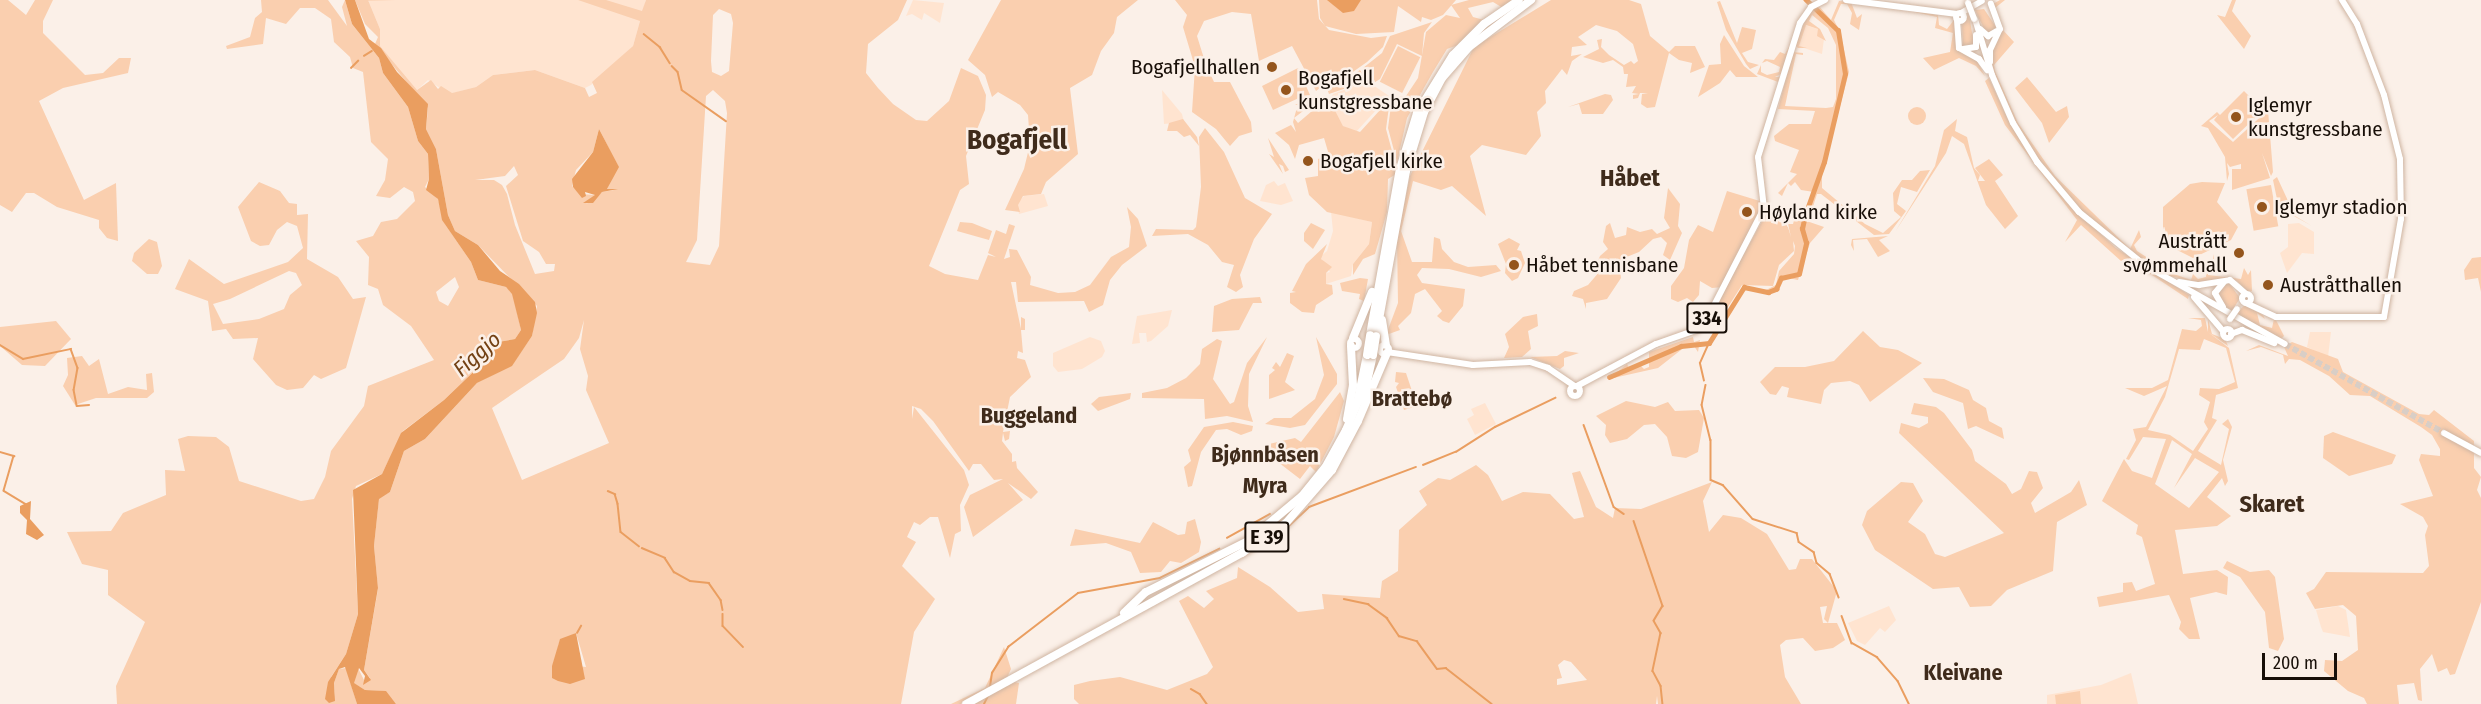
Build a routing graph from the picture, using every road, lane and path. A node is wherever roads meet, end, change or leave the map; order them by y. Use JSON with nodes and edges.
{"nodes":[{"id":1,"x":1519,"y":0,"type":"edge"},
{"id":2,"x":1531,"y":0,"type":"edge"},
{"id":3,"x":1825,"y":0,"type":"edge"},
{"id":4,"x":1846,"y":0,"type":"edge"},
{"id":5,"x":2342,"y":0,"type":"edge"},
{"id":6,"x":1969,"y":1,"type":"edge"},
{"id":7,"x":1988,"y":3,"type":"edge"},
{"id":8,"x":1960,"y":17,"type":"junction"},
{"id":9,"x":1975,"y":20,"type":"junction"},
{"id":10,"x":1997,"y":89,"type":"junction"},
{"id":11,"x":1403,"y":167,"type":"junction"},
{"id":12,"x":1386,"y":238,"type":"junction"},
{"id":13,"x":1389,"y":255,"type":"junction"},
{"id":14,"x":2154,"y":271,"type":"junction"},
{"id":15,"x":2174,"y":283,"type":"junction"},
{"id":16,"x":2245,"y":299,"type":"junction"},
{"id":17,"x":2231,"y":320,"type":"junction"},
{"id":18,"x":2227,"y":331,"type":"junction"},
{"id":19,"x":1373,"y":335,"type":"junction"},
{"id":20,"x":1354,"y":343,"type":"junction"},
{"id":21,"x":1381,"y":350,"type":"junction"},
{"id":22,"x":1353,"y":430,"type":"junction"},
{"id":23,"x":2444,"y":433,"type":"tunnel mouth"},
{"id":24,"x":1336,"y":451,"type":"junction"},
{"id":25,"x":2481,"y":453,"type":"edge"},
{"id":26,"x":1115,"y":622,"type":"junction"},
{"id":27,"x":966,"y":704,"type":"edge"}],
"edges":[{"from":1,"to":11,"type":"highway","number":"E 39"},
{"from":2,"to":11,"type":"highway","number":"E 39"},
{"from":3,"to":21,"type":"main road","number":"334"},
{"from":4,"to":8,"type":"main road"},
{"from":5,"to":16,"type":"main road"},
{"from":6,"to":9,"type":"main road","bridge":true},
{"from":7,"to":8,"type":"main road"},
{"from":7,"to":9,"type":"main road"},
{"from":7,"to":10,"type":"main road"},
{"from":8,"to":9,"type":"main road"},
{"from":8,"to":10,"type":"main road"},
{"from":9,"to":10,"type":"main road"},
{"from":10,"to":14,"type":"main road"},
{"from":11,"to":12,"type":"highway","number":"E 39"},
{"from":11,"to":13,"type":"highway","number":"E 39"},
{"from":12,"to":19,"type":"highway","number":"E 39"},
{"from":12,"to":20,"type":"highway","number":"E 39"},
{"from":13,"to":19,"type":"highway","number":"E 39"},
{"from":13,"to":21,"type":"highway","number":"E 39"},
{"from":14,"to":15,"type":"main road"},
{"from":14,"to":16,"type":"main road"},
{"from":15,"to":17,"type":"main road"},
{"from":15,"to":18,"type":"main road"},
{"from":16,"to":17,"type":"main road","bridge":true},
{"from":16,"to":17,"type":"main road"},
{"from":17,"to":18,"type":"main road"},
{"from":17,"to":18,"type":"main road"},
{"from":19,"to":21,"type":"highway","number":"E 39","bridge":true},
{"from":20,"to":21,"type":"main road","number":"334"},
{"from":20,"to":24,"type":"highway","number":"E 39"},
{"from":21,"to":22,"type":"highway","number":"E 39"},
{"from":21,"to":22,"type":"highway","number":"E 39"},
{"from":21,"to":24,"type":"highway","number":"E 39"},
{"from":22,"to":26,"type":"highway","number":"E 39"},
{"from":23,"to":25,"type":"main road"},
{"from":24,"to":26,"type":"highway","number":"E 39"},
{"from":26,"to":27,"type":"highway","number":"E 39"}]}
